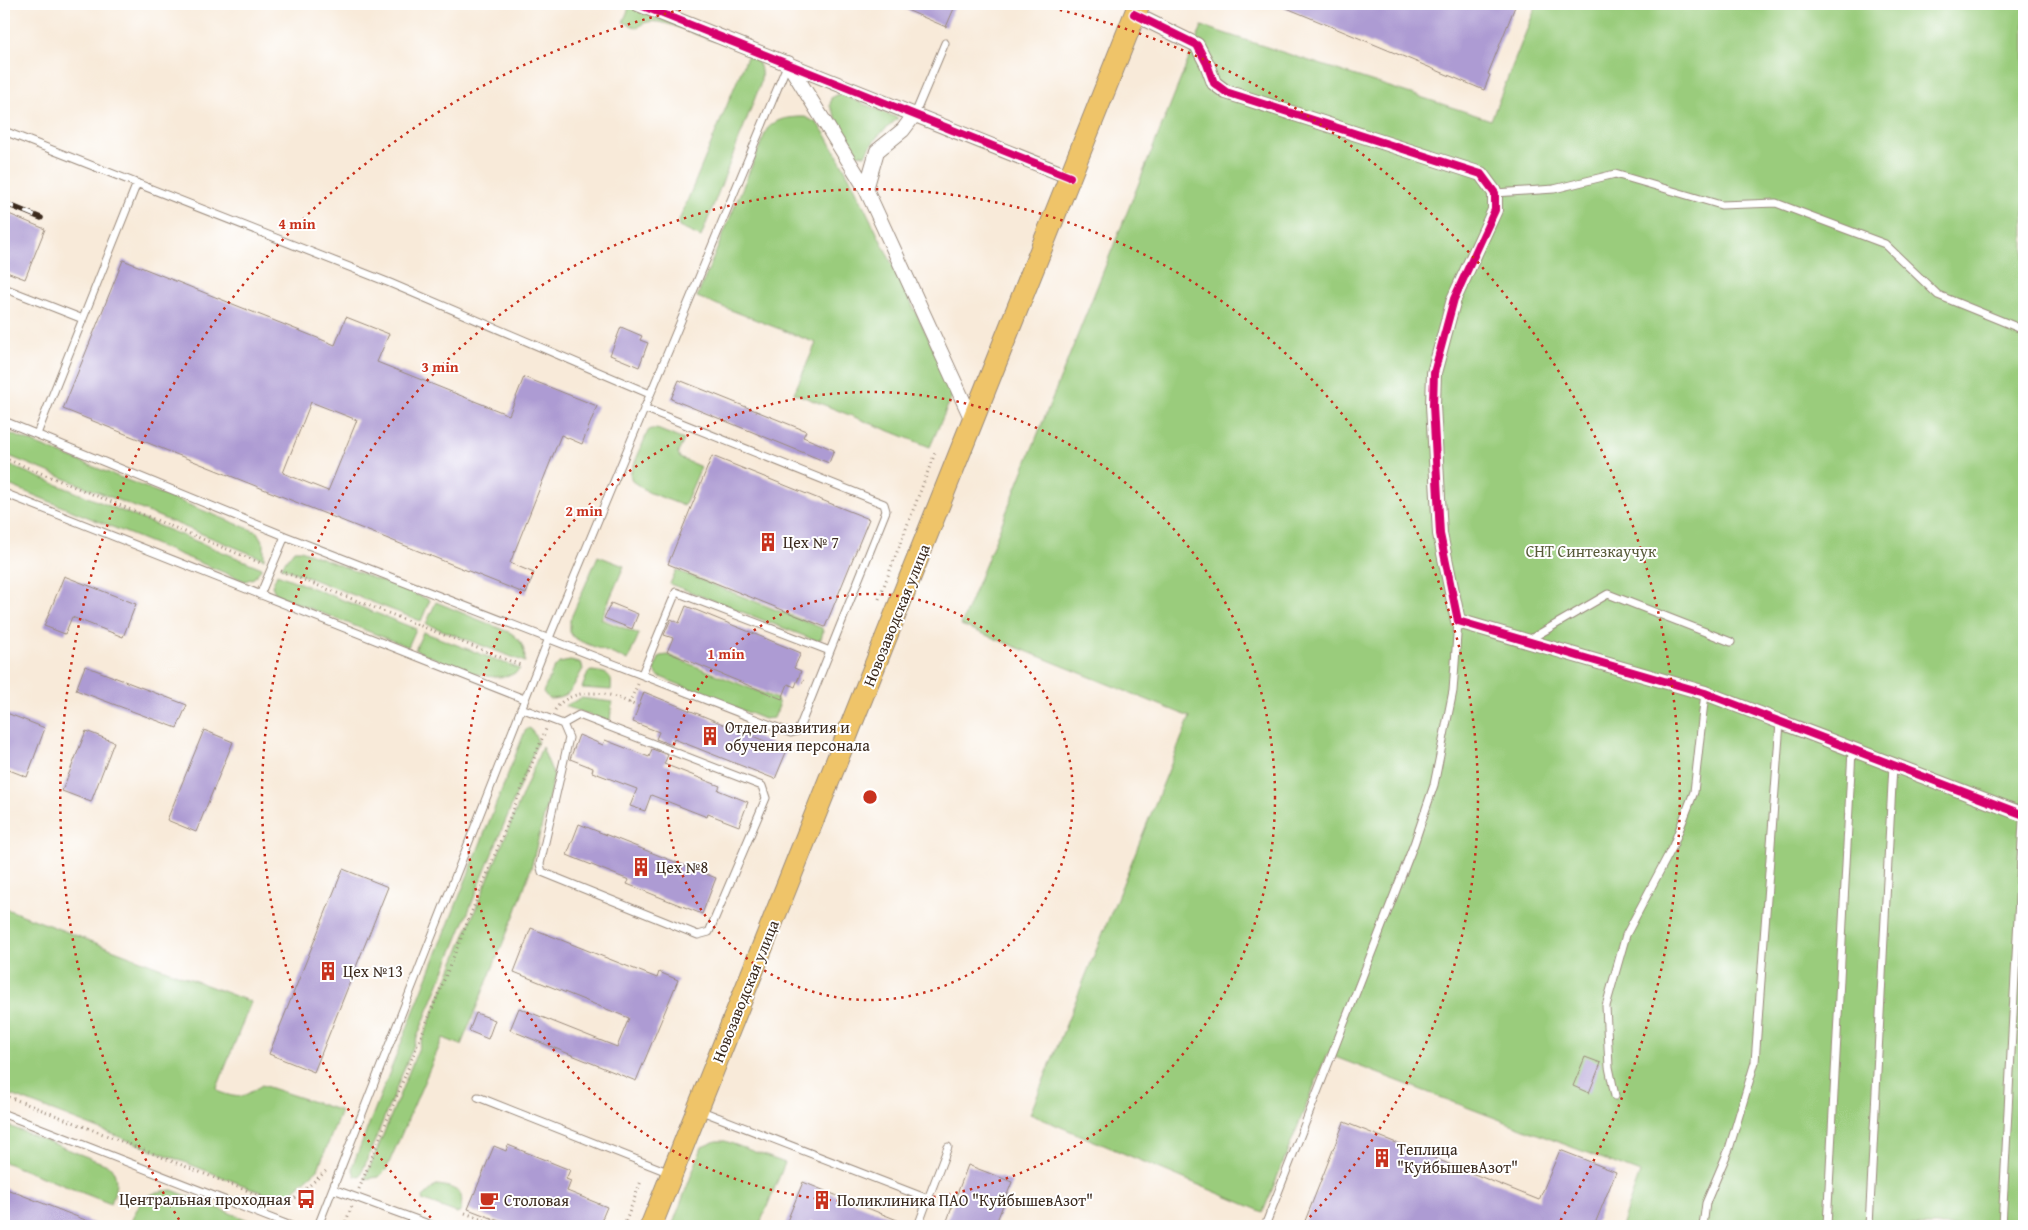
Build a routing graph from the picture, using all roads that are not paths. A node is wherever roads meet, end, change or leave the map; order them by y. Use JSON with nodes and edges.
{"nodes":[{"id":1,"x":638,"y":4,"type":"edge"},
{"id":2,"x":1136,"y":9,"type":"edge"},
{"id":3,"x":945,"y":43,"type":"dead end"},
{"id":4,"x":788,"y":63,"type":"junction"},
{"id":5,"x":915,"y":114,"type":"junction"},
{"id":6,"x":4,"y":131,"type":"edge"},
{"id":7,"x":1070,"y":176,"type":"junction"},
{"id":8,"x":137,"y":183,"type":"junction"},
{"id":9,"x":866,"y":188,"type":"junction"},
{"id":10,"x":1495,"y":193,"type":"junction"},
{"id":11,"x":4,"y":288,"type":"edge"},
{"id":12,"x":83,"y":319,"type":"junction"},
{"id":13,"x":2024,"y":330,"type":"edge"},
{"id":14,"x":650,"y":394,"type":"junction"},
{"id":15,"x":644,"y":408,"type":"junction"},
{"id":16,"x":4,"y":421,"type":"edge"},
{"id":17,"x":973,"y":422,"type":"junction"},
{"id":18,"x":37,"y":434,"type":"junction"},
{"id":19,"x":4,"y":493,"type":"edge"},
{"id":20,"x":285,"y":536,"type":"junction"},
{"id":21,"x":260,"y":595,"type":"junction"},
{"id":22,"x":1458,"y":621,"type":"junction"},
{"id":23,"x":549,"y":638,"type":"junction"},
{"id":24,"x":1527,"y":642,"type":"junction"},
{"id":25,"x":1731,"y":642,"type":"dead end"},
{"id":26,"x":830,"y":651,"type":"junction"},
{"id":27,"x":642,"y":674,"type":"junction"},
{"id":28,"x":1705,"y":693,"type":"junction"},
{"id":29,"x":524,"y":699,"type":"junction"},
{"id":30,"x":521,"y":708,"type":"junction"},
{"id":31,"x":1780,"y":722,"type":"junction"},
{"id":32,"x":563,"y":724,"type":"junction"},
{"id":33,"x":1852,"y":750,"type":"junction"},
{"id":34,"x":1893,"y":765,"type":"junction"},
{"id":35,"x":2024,"y":811,"type":"edge"},
{"id":36,"x":1616,"y":1096,"type":"dead end"},
{"id":37,"x":478,"y":1097,"type":"dead end"},
{"id":38,"x":698,"y":1110,"type":"junction"},
{"id":39,"x":4,"y":1114,"type":"edge"},
{"id":40,"x":948,"y":1147,"type":"dead end"},
{"id":41,"x":672,"y":1174,"type":"junction"},
{"id":42,"x":333,"y":1189,"type":"junction"},
{"id":43,"x":928,"y":1199,"type":"junction"},
{"id":44,"x":415,"y":1219,"type":"junction"},
{"id":45,"x":291,"y":1226,"type":"edge"},
{"id":46,"x":318,"y":1226,"type":"edge"},
{"id":47,"x":412,"y":1226,"type":"edge"},
{"id":48,"x":434,"y":1226,"type":"edge"},
{"id":49,"x":651,"y":1226,"type":"edge"},
{"id":50,"x":918,"y":1226,"type":"edge"},
{"id":51,"x":1265,"y":1226,"type":"edge"},
{"id":52,"x":1703,"y":1226,"type":"edge"},
{"id":53,"x":1827,"y":1226,"type":"edge"},
{"id":54,"x":1869,"y":1226,"type":"edge"},
{"id":55,"x":2002,"y":1226,"type":"edge"}],
"edges":[{"from":1,"to":4,"type":"street"},
{"from":2,"to":7,"type":"main road","name":"Новозаводская улица"},
{"from":2,"to":10,"type":"street"},
{"from":3,"to":5,"type":"lane"},
{"from":4,"to":5,"type":"street"},
{"from":4,"to":9,"type":"street"},
{"from":4,"to":14,"type":"lane"},
{"from":5,"to":7,"type":"street"},
{"from":5,"to":9,"type":"street"},
{"from":6,"to":8,"type":"lane"},
{"from":7,"to":17,"type":"main road","name":"Новозаводская улица"},
{"from":8,"to":12,"type":"lane"},
{"from":8,"to":14,"type":"lane"},
{"from":9,"to":17,"type":"street"},
{"from":10,"to":13,"type":"lane"},
{"from":10,"to":22,"type":"street"},
{"from":11,"to":12,"type":"lane"},
{"from":12,"to":18,"type":"lane"},
{"from":14,"to":15,"type":"lane"},
{"from":15,"to":23,"type":"lane"},
{"from":15,"to":26,"type":"lane"},
{"from":16,"to":18,"type":"lane"},
{"from":17,"to":38,"type":"main road","name":"Новозаводская улица"},
{"from":18,"to":20,"type":"lane"},
{"from":19,"to":21,"type":"lane"},
{"from":20,"to":21,"type":"lane"},
{"from":20,"to":23,"type":"lane"},
{"from":21,"to":29,"type":"lane"},
{"from":22,"to":24,"type":"street"},
{"from":22,"to":51,"type":"lane"},
{"from":23,"to":27,"type":"lane"},
{"from":23,"to":29,"type":"lane"},
{"from":24,"to":25,"type":"lane"},
{"from":24,"to":28,"type":"street"},
{"from":26,"to":27,"type":"lane"},
{"from":26,"to":27,"type":"lane"},
{"from":28,"to":31,"type":"street"},
{"from":28,"to":36,"type":"lane"},
{"from":29,"to":30,"type":"lane"},
{"from":30,"to":32,"type":"lane"},
{"from":30,"to":42,"type":"lane"},
{"from":31,"to":33,"type":"street"},
{"from":31,"to":52,"type":"lane"},
{"from":32,"to":32,"type":"lane"},
{"from":33,"to":34,"type":"street"},
{"from":33,"to":53,"type":"lane"},
{"from":34,"to":35,"type":"street"},
{"from":34,"to":54,"type":"lane"},
{"from":35,"to":55,"type":"lane"},
{"from":37,"to":41,"type":"lane"},
{"from":38,"to":41,"type":"main road","name":"Новозаводская улица"},
{"from":38,"to":43,"type":"lane"},
{"from":39,"to":45,"type":"lane"},
{"from":40,"to":43,"type":"lane"},
{"from":41,"to":49,"type":"main road","name":"Новозаводская улица"},
{"from":42,"to":44,"type":"lane"},
{"from":42,"to":46,"type":"lane"},
{"from":43,"to":50,"type":"lane"},
{"from":44,"to":47,"type":"lane"},
{"from":44,"to":48,"type":"lane"}]}
